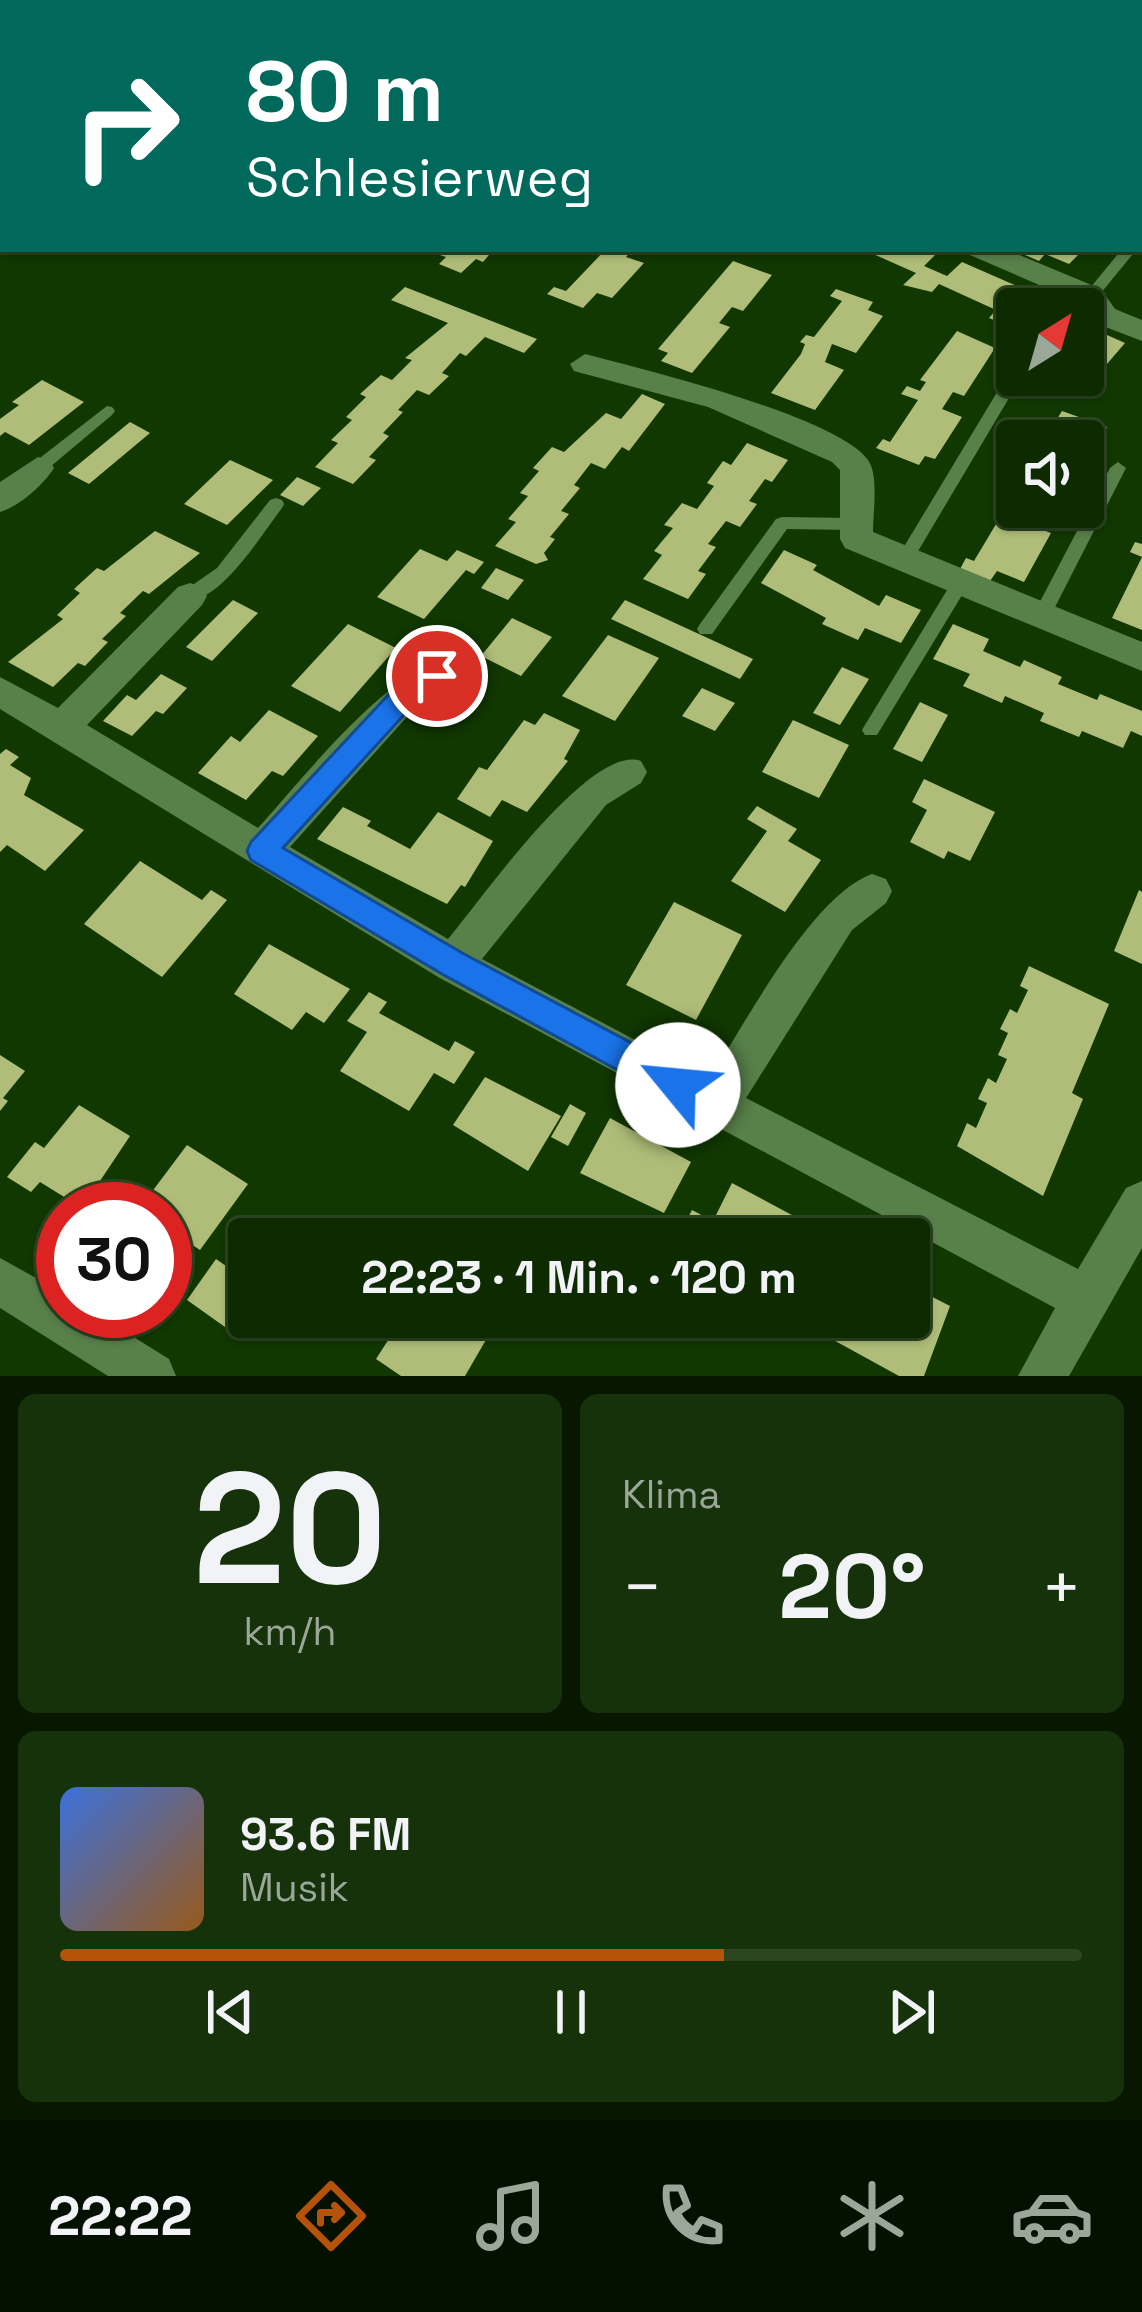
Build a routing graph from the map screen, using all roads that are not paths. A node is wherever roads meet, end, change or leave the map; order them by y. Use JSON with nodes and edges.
{"nodes":[{"id":1,"x":987,"y":252,"type":"edge"},
{"id":2,"x":1128,"y":252,"type":"edge"},
{"id":3,"x":1072,"y":288,"type":"edge"},
{"id":4,"x":1098,"y":288,"type":"edge"},
{"id":5,"x":1104,"y":315,"type":"edge"},
{"id":6,"x":1142,"y":331,"type":"edge"},
{"id":7,"x":585,"y":364,"type":"dead end"},
{"id":8,"x":1002,"y":396,"type":"edge"},
{"id":9,"x":106,"y":411,"type":"dead end"},
{"id":10,"x":38,"y":468,"type":"joint"},
{"id":11,"x":1118,"y":468,"type":"dead end"},
{"id":12,"x":0,"y":500,"type":"edge"},
{"id":13,"x":276,"y":504,"type":"dead end"},
{"id":14,"x":854,"y":524,"type":"junction"},
{"id":15,"x":905,"y":559,"type":"junction"},
{"id":16,"x":961,"y":582,"type":"junction"},
{"id":17,"x":190,"y":596,"type":"joint"},
{"id":18,"x":1042,"y":615,"type":"junction"},
{"id":19,"x":706,"y":629,"type":"dead end"},
{"id":20,"x":1142,"y":657,"type":"edge"},
{"id":21,"x":437,"y":676,"type":"dead end"},
{"id":22,"x":0,"y":691,"type":"edge"},
{"id":23,"x":61,"y":728,"type":"junction"},
{"id":24,"x":871,"y":730,"type":"dead end"},
{"id":25,"x":628,"y":772,"type":"dead end"},
{"id":26,"x":262,"y":851,"type":"junction"},
{"id":27,"x":872,"y":891,"type":"dead end"},
{"id":28,"x":453,"y":964,"type":"junction"},
{"id":29,"x":716,"y":1106,"type":"junction"},
{"id":30,"x":1141,"y":1209,"type":"edge"},
{"id":31,"x":0,"y":1281,"type":"edge"},
{"id":32,"x":1084,"y":1298,"type":"junction"},
{"id":33,"x":152,"y":1376,"type":"edge"},
{"id":34,"x":1042,"y":1376,"type":"edge"}],
"edges":[{"from":1,"to":3,"type":"street"},
{"from":2,"to":4,"type":"lane"},
{"from":5,"to":6,"type":"street"},
{"from":7,"to":14,"type":"street"},
{"from":8,"to":15,"type":"lane"},
{"from":9,"to":10,"type":"lane"},
{"from":10,"to":12,"type":"street"},
{"from":11,"to":18,"type":"lane"},
{"from":13,"to":17,"type":"lane"},
{"from":14,"to":15,"type":"street"},
{"from":14,"to":19,"type":"lane"},
{"from":15,"to":16,"type":"street"},
{"from":16,"to":18,"type":"street"},
{"from":16,"to":24,"type":"lane"},
{"from":17,"to":23,"type":"street"},
{"from":18,"to":20,"type":"street"},
{"from":21,"to":26,"type":"street"},
{"from":22,"to":23,"type":"street"},
{"from":23,"to":26,"type":"street"},
{"from":25,"to":28,"type":"street"},
{"from":26,"to":28,"type":"street"},
{"from":27,"to":29,"type":"street"},
{"from":28,"to":29,"type":"street"},
{"from":29,"to":32,"type":"street"},
{"from":30,"to":32,"type":"street"},
{"from":31,"to":33,"type":"street"},
{"from":32,"to":34,"type":"street"}]}
